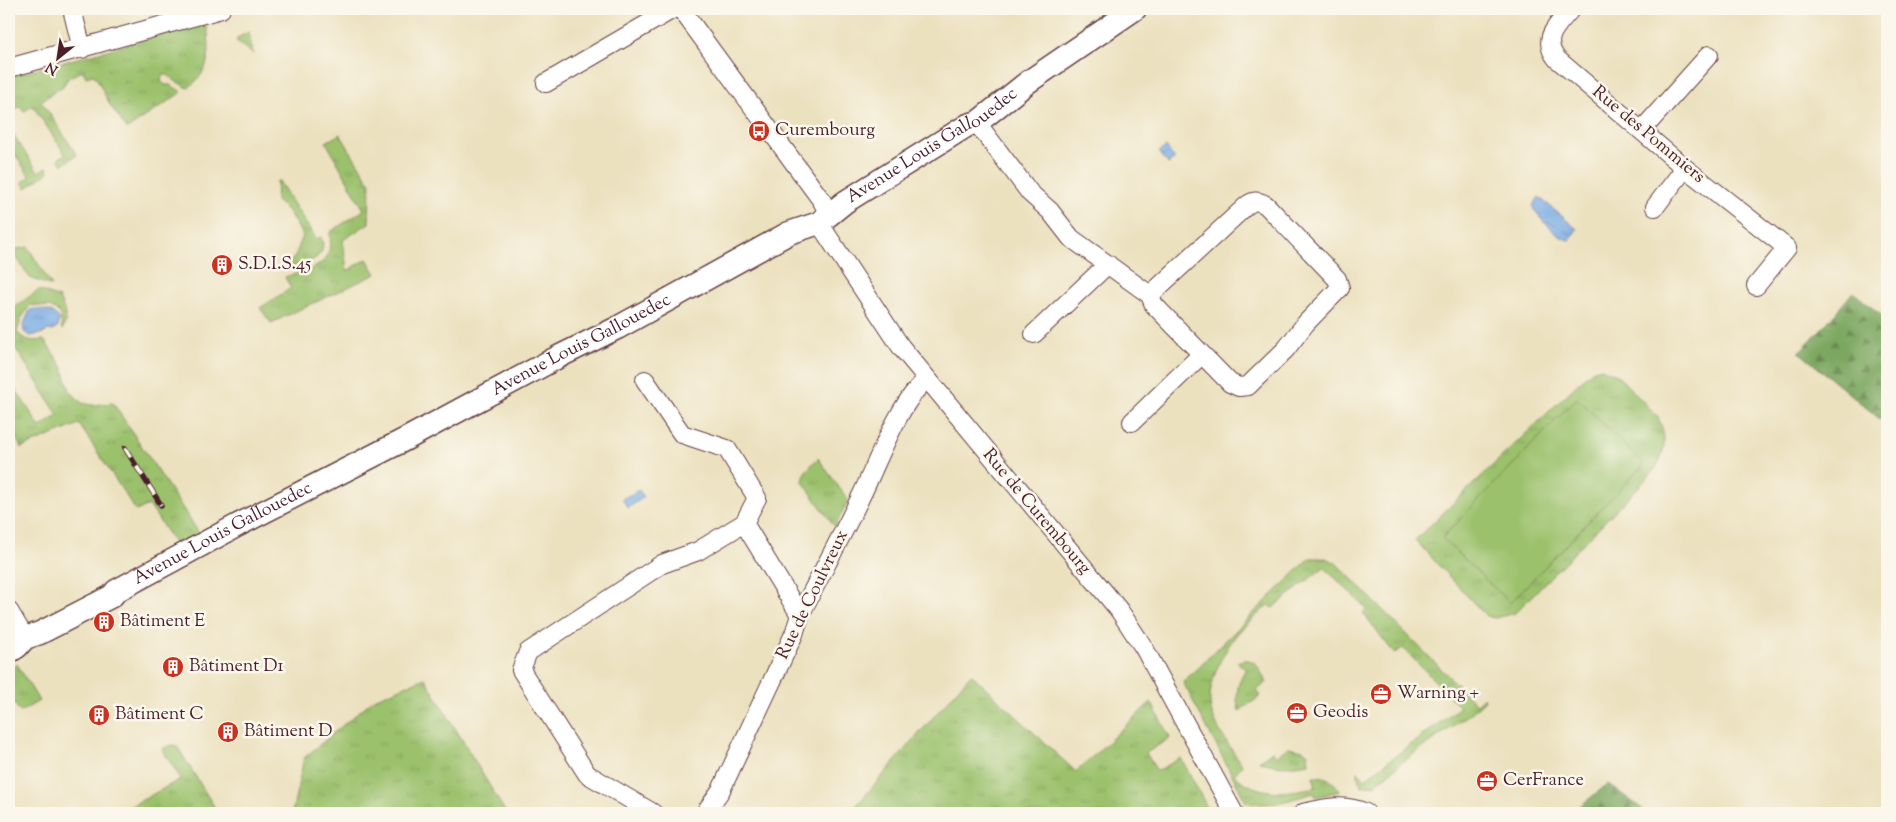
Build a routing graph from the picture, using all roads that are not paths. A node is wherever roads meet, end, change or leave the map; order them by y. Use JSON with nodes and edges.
{"nodes":[{"id":1,"x":72,"y":9,"type":"edge"},
{"id":2,"x":221,"y":9,"type":"edge"},
{"id":3,"x":673,"y":9,"type":"edge"},
{"id":4,"x":681,"y":9,"type":"edge"},
{"id":5,"x":1135,"y":9,"type":"edge"},
{"id":6,"x":1571,"y":9,"type":"edge"},
{"id":7,"x":82,"y":49,"type":"junction"},
{"id":8,"x":1709,"y":55,"type":"dead end"},
{"id":9,"x":9,"y":68,"type":"edge"},
{"id":10,"x":546,"y":83,"type":"dead end"},
{"id":11,"x":978,"y":122,"type":"junction"},
{"id":12,"x":1642,"y":130,"type":"junction"},
{"id":13,"x":1685,"y":168,"type":"junction"},
{"id":14,"x":1655,"y":207,"type":"dead end"},
{"id":15,"x":824,"y":219,"type":"junction"},
{"id":16,"x":1108,"y":264,"type":"junction"},
{"id":17,"x":1756,"y":286,"type":"dead end"},
{"id":18,"x":1150,"y":295,"type":"junction"},
{"id":19,"x":1034,"y":334,"type":"dead end"},
{"id":20,"x":1201,"y":355,"type":"junction"},
{"id":21,"x":645,"y":380,"type":"dead end"},
{"id":22,"x":927,"y":380,"type":"junction"},
{"id":23,"x":1132,"y":422,"type":"dead end"},
{"id":24,"x":744,"y":523,"type":"junction"},
{"id":25,"x":9,"y":611,"type":"edge"},
{"id":26,"x":800,"y":615,"type":"junction"},
{"id":27,"x":17,"y":645,"type":"edge"},
{"id":28,"x":653,"y":813,"type":"edge"},
{"id":29,"x":705,"y":813,"type":"edge"},
{"id":30,"x":1234,"y":813,"type":"edge"},
{"id":31,"x":1303,"y":813,"type":"edge"},
{"id":32,"x":1366,"y":813,"type":"edge"}],
"edges":[{"from":1,"to":7,"type":"street"},
{"from":2,"to":7,"type":"street"},
{"from":3,"to":10,"type":"street"},
{"from":4,"to":15,"type":"street","name":"Rue de Curembourg"},
{"from":5,"to":11,"type":"main road","name":"Avenue Louis Gallouedec"},
{"from":6,"to":12,"type":"street","name":"Rue des Pommiers"},
{"from":7,"to":9,"type":"street"},
{"from":8,"to":12,"type":"street"},
{"from":11,"to":15,"type":"main road","name":"Avenue Louis Gallouedec"},
{"from":11,"to":16,"type":"street"},
{"from":12,"to":13,"type":"street","name":"Rue des Pommiers"},
{"from":13,"to":14,"type":"street"},
{"from":13,"to":17,"type":"street","name":"Rue des Pommiers"},
{"from":15,"to":22,"type":"street","name":"Rue de Curembourg"},
{"from":15,"to":27,"type":"main road","name":"Avenue Louis Gallouedec"},
{"from":16,"to":18,"type":"street"},
{"from":16,"to":19,"type":"street"},
{"from":18,"to":20,"type":"street"},
{"from":18,"to":20,"type":"street"},
{"from":20,"to":23,"type":"street"},
{"from":21,"to":24,"type":"street"},
{"from":22,"to":26,"type":"street","name":"Rue de Coulvreux"},
{"from":22,"to":30,"type":"street","name":"Rue de Curembourg"},
{"from":24,"to":26,"type":"street"},
{"from":24,"to":28,"type":"street"},
{"from":25,"to":27,"type":"street"},
{"from":26,"to":29,"type":"street","name":"Rue de Coulvreux"},
{"from":31,"to":32,"type":"street"}]}
